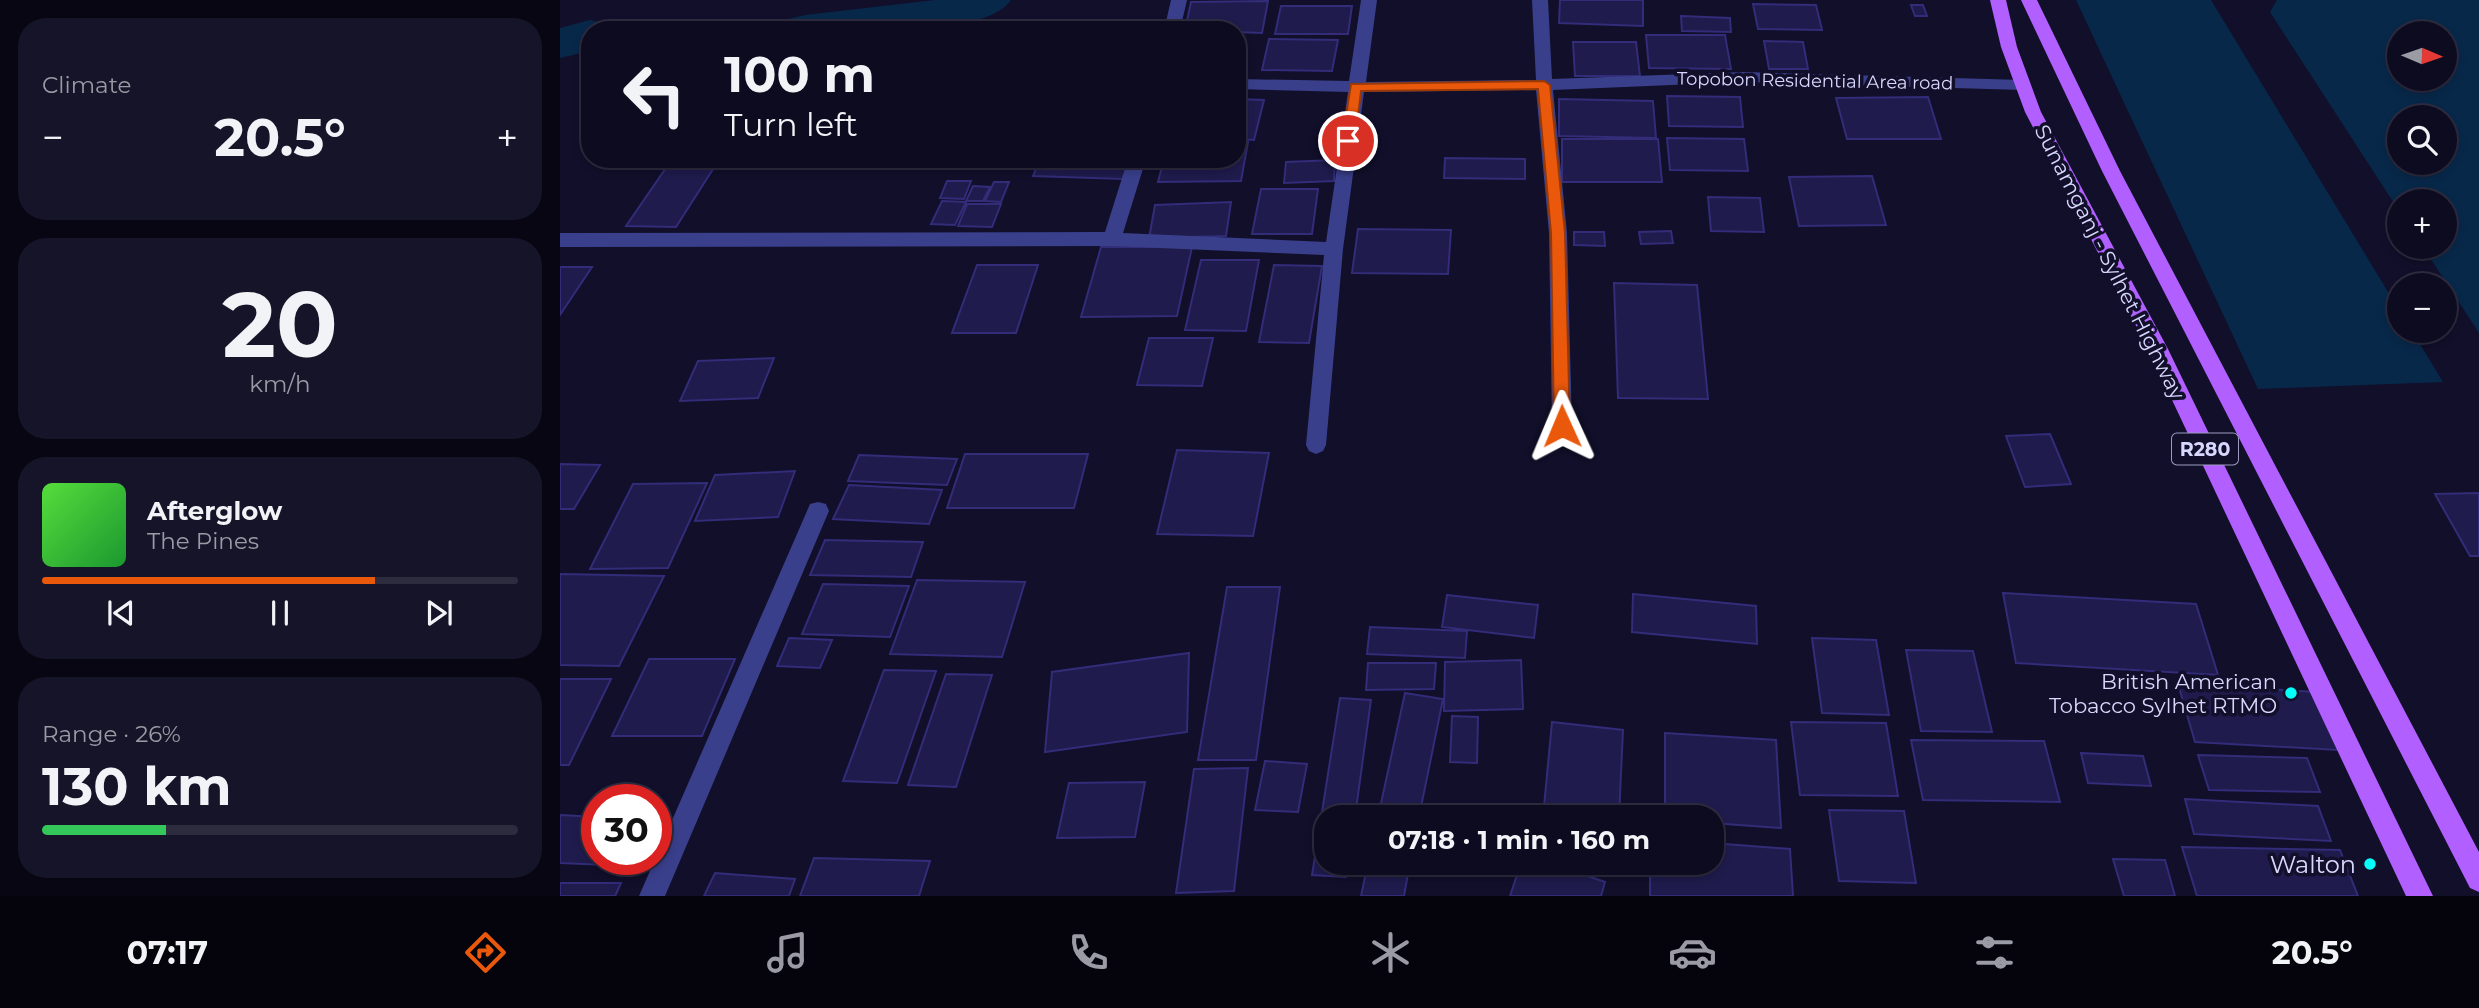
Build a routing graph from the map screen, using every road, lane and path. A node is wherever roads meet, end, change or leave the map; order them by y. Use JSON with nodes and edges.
{"nodes":[{"id":1,"x":1180,"y":0,"type":"edge"},
{"id":2,"x":1369,"y":0,"type":"edge"},
{"id":3,"x":1540,"y":0,"type":"edge"},
{"id":4,"x":1998,"y":0,"type":"edge"},
{"id":5,"x":2029,"y":0,"type":"edge"},
{"id":6,"x":1174,"y":21,"type":"edge"},
{"id":7,"x":1246,"y":84,"type":"edge"},
{"id":8,"x":1544,"y":85,"type":"junction"},
{"id":9,"x":2023,"y":85,"type":"junction"},
{"id":10,"x":1355,"y":87,"type":"junction"},
{"id":11,"x":1134,"y":168,"type":"edge"},
{"id":12,"x":1112,"y":239,"type":"junction"},
{"id":13,"x":560,"y":240,"type":"edge"},
{"id":14,"x":1334,"y":249,"type":"junction"},
{"id":15,"x":1562,"y":426,"type":"dead end"},
{"id":16,"x":1316,"y":445,"type":"dead end"},
{"id":17,"x":818,"y":511,"type":"dead end"},
{"id":18,"x":2479,"y":879,"type":"edge"},
{"id":19,"x":652,"y":896,"type":"edge"},
{"id":20,"x":2420,"y":896,"type":"edge"}],
"edges":[{"from":1,"to":6,"type":"street"},
{"from":2,"to":10,"type":"street"},
{"from":3,"to":8,"type":"street"},
{"from":4,"to":9,"type":"main road","name":"Sunamganj - Sylhet Highway","number":"R280"},
{"from":5,"to":18,"type":"main road","name":"Sunamganj - Sylhet Highway","number":"R280"},
{"from":7,"to":10,"type":"street","name":"Topobon Residential Area road"},
{"from":8,"to":9,"type":"street","name":"Topobon Residential Area road"},
{"from":8,"to":10,"type":"street","name":"Topobon Residential Area road"},
{"from":8,"to":15,"type":"street"},
{"from":9,"to":20,"type":"main road","name":"Sunamganj - Sylhet Highway","number":"R280"},
{"from":10,"to":14,"type":"street"},
{"from":11,"to":12,"type":"street"},
{"from":12,"to":13,"type":"street"},
{"from":12,"to":14,"type":"street"},
{"from":14,"to":16,"type":"street"},
{"from":17,"to":19,"type":"street"}]}
